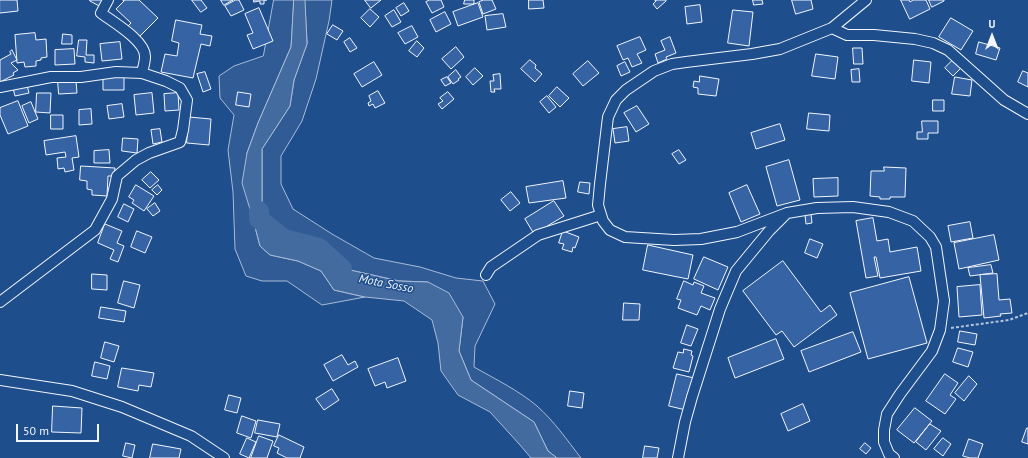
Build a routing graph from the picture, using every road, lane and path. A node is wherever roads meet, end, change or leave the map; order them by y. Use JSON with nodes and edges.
{"nodes":[{"id":1,"x":108,"y":0,"type":"edge"},
{"id":2,"x":866,"y":0,"type":"edge"},
{"id":3,"x":832,"y":28,"type":"junction"},
{"id":4,"x":142,"y":73,"type":"junction"},
{"id":5,"x":0,"y":87,"type":"edge"},
{"id":6,"x":1028,"y":114,"type":"edge"},
{"id":7,"x":787,"y":213,"type":"junction"},
{"id":8,"x":601,"y":215,"type":"junction"},
{"id":9,"x":486,"y":275,"type":"dead end"},
{"id":10,"x":0,"y":302,"type":"edge"},
{"id":11,"x":1028,"y":313,"type":"edge"},
{"id":12,"x":940,"y":330,"type":"junction"},
{"id":13,"x":0,"y":380,"type":"edge"},
{"id":14,"x":224,"y":458,"type":"edge"},
{"id":15,"x":678,"y":458,"type":"edge"},
{"id":16,"x":894,"y":458,"type":"edge"}],
"edges":[{"from":1,"to":4,"type":"street"},
{"from":2,"to":3,"type":"street"},
{"from":3,"to":6,"type":"street"},
{"from":3,"to":8,"type":"street"},
{"from":4,"to":5,"type":"street"},
{"from":4,"to":10,"type":"street"},
{"from":7,"to":8,"type":"street"},
{"from":7,"to":12,"type":"street"},
{"from":7,"to":15,"type":"street"},
{"from":8,"to":9,"type":"street"},
{"from":11,"to":12,"type":"path"},
{"from":12,"to":16,"type":"street"},
{"from":13,"to":14,"type":"street"}]}
